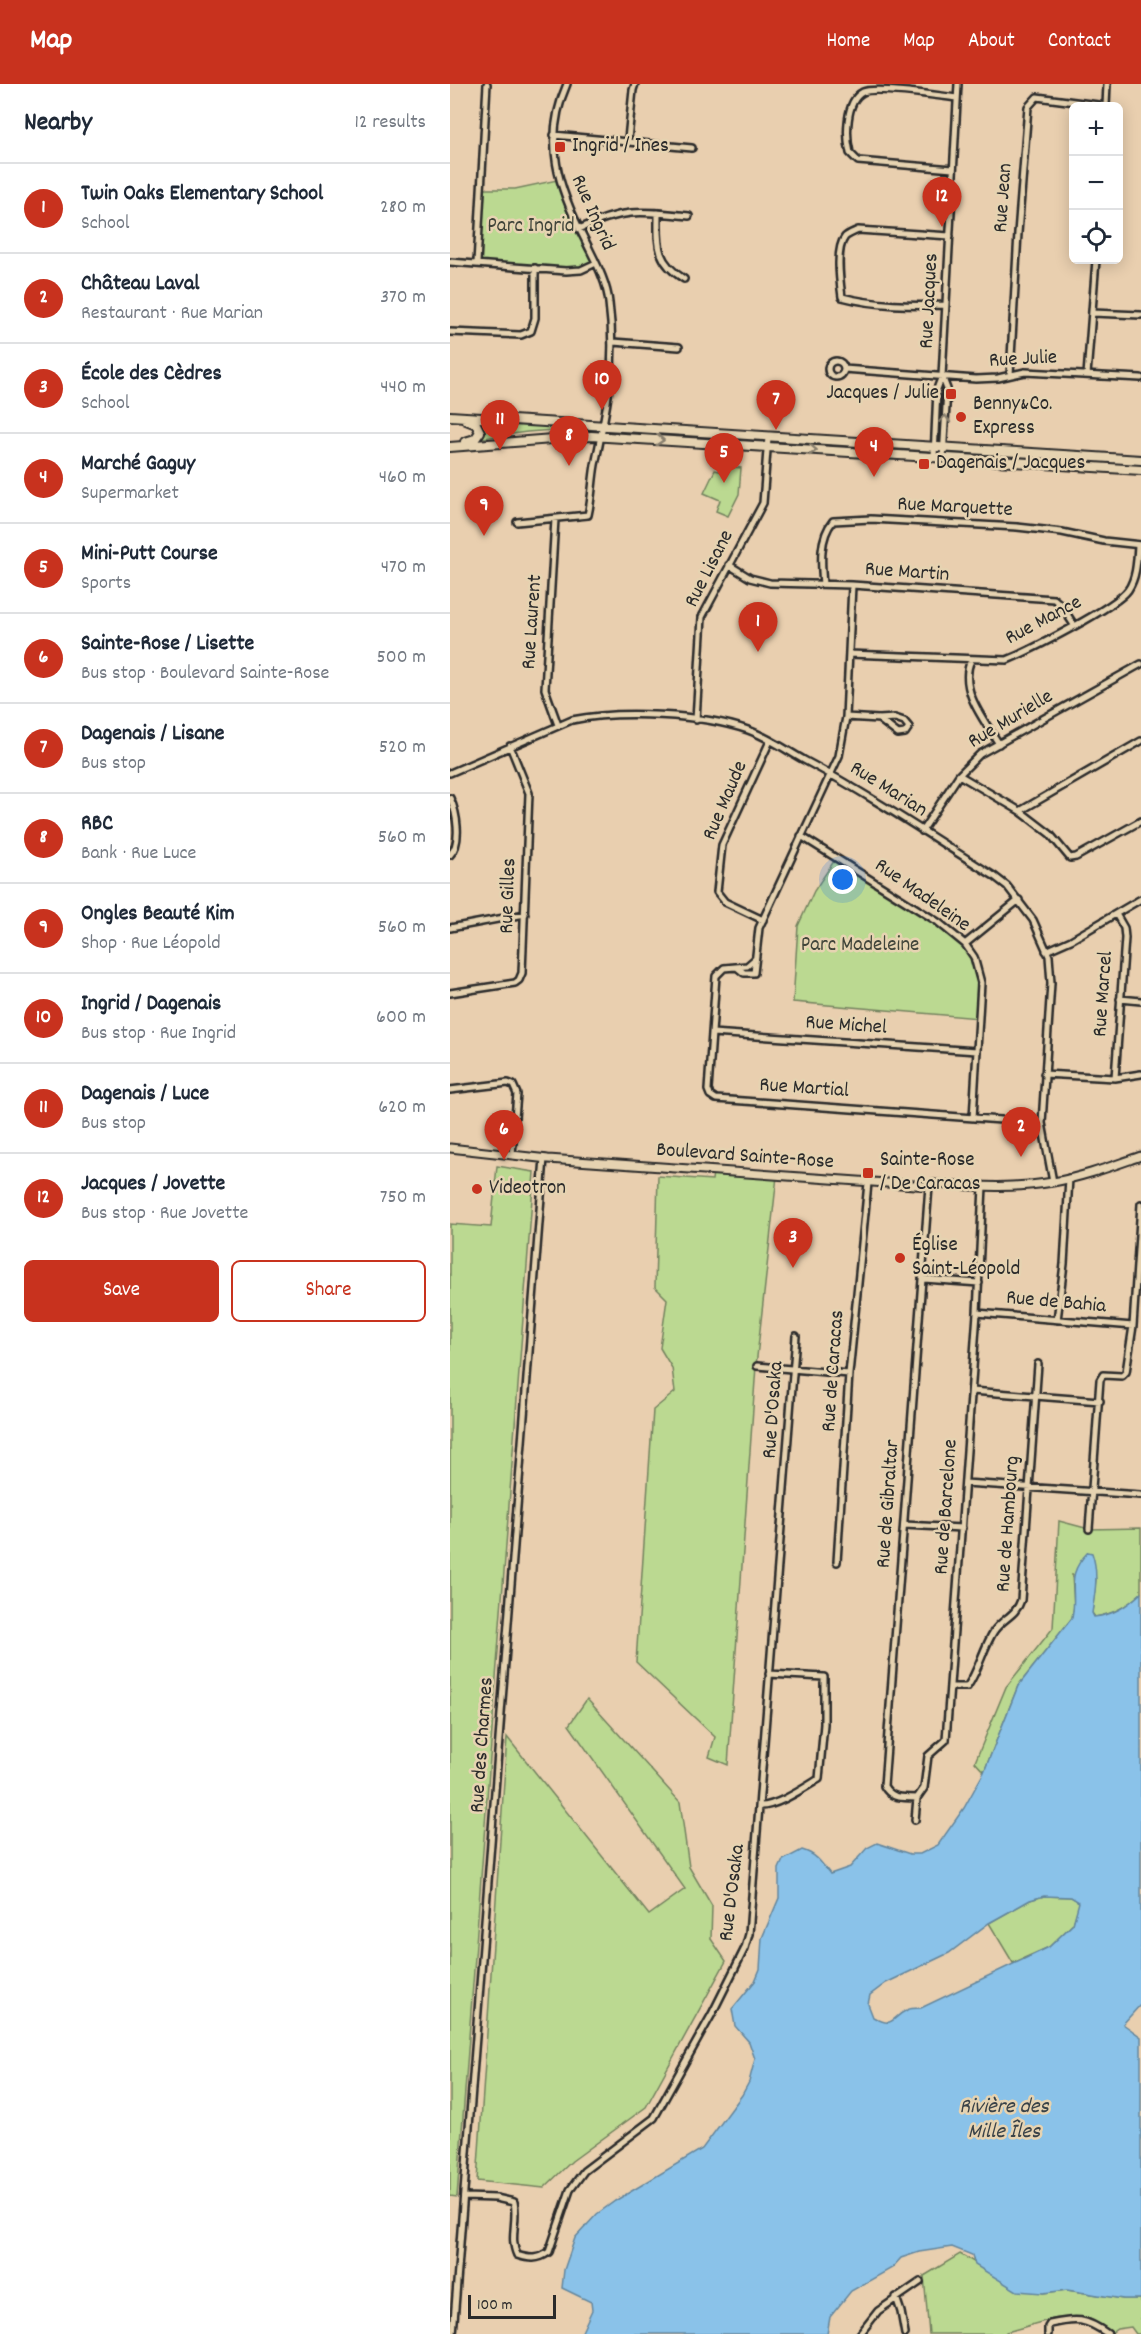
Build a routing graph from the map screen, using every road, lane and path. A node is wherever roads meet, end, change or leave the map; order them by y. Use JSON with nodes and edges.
{"nodes":[{"id":1,"x":487,"y":84,"type":"edge"},
{"id":2,"x":567,"y":84,"type":"edge"},
{"id":3,"x":635,"y":84,"type":"edge"},
{"id":4,"x":958,"y":84,"type":"edge"},
{"id":5,"x":1107,"y":84,"type":"edge"},
{"id":6,"x":957,"y":98,"type":"junction"},
{"id":7,"x":1075,"y":102,"type":"edge"},
{"id":8,"x":1106,"y":102,"type":"edge"},
{"id":9,"x":554,"y":135,"type":"junction"},
{"id":10,"x":626,"y":142,"type":"junction"},
{"id":11,"x":692,"y":148,"type":"dead end"},
{"id":12,"x":953,"y":169,"type":"junction"},
{"id":13,"x":658,"y":213,"type":"junction"},
{"id":14,"x":689,"y":216,"type":"dead end"},
{"id":15,"x":579,"y":229,"type":"junction"},
{"id":16,"x":950,"y":236,"type":"junction"},
{"id":17,"x":450,"y":262,"type":"edge"},
{"id":18,"x":477,"y":263,"type":"junction"},
{"id":19,"x":596,"y":263,"type":"junction"},
{"id":20,"x":1096,"y":264,"type":"edge"},
{"id":21,"x":536,"y":268,"type":"junction"},
{"id":22,"x":684,"y":279,"type":"dead end"},
{"id":23,"x":946,"y":305,"type":"junction"},
{"id":24,"x":1092,"y":314,"type":"junction"},
{"id":25,"x":1141,"y":315,"type":"edge"},
{"id":26,"x":450,"y":332,"type":"edge"},
{"id":27,"x":613,"y":342,"type":"junction"},
{"id":28,"x":679,"y":347,"type":"dead end"},
{"id":29,"x":844,"y":369,"type":"dead end"},
{"id":30,"x":1010,"y":375,"type":"junction"},
{"id":31,"x":1088,"y":375,"type":"junction"},
{"id":32,"x":942,"y":376,"type":"junction"},
{"id":33,"x":1141,"y":378,"type":"edge"},
{"id":34,"x":454,"y":417,"type":"edge"},
{"id":35,"x":604,"y":426,"type":"junction"},
{"id":36,"x":602,"y":436,"type":"junction"},
{"id":37,"x":768,"y":437,"type":"junction"},
{"id":38,"x":451,"y":447,"type":"edge"},
{"id":39,"x":768,"y":447,"type":"junction"},
{"id":40,"x":934,"y":447,"type":"junction"},
{"id":41,"x":944,"y":448,"type":"junction"},
{"id":42,"x":933,"y":457,"type":"junction"},
{"id":43,"x":943,"y":458,"type":"junction"},
{"id":44,"x":1141,"y":460,"type":"edge"},
{"id":45,"x":1141,"y":470,"type":"edge"},
{"id":46,"x":555,"y":519,"type":"junction"},
{"id":47,"x":517,"y":522,"type":"dead end"},
{"id":48,"x":1139,"y":545,"type":"edge"},
{"id":49,"x":729,"y":566,"type":"junction"},
{"id":50,"x":823,"y":584,"type":"junction"},
{"id":51,"x":852,"y":585,"type":"junction"},
{"id":52,"x":1074,"y":625,"type":"junction"},
{"id":53,"x":849,"y":654,"type":"junction"},
{"id":54,"x":971,"y":660,"type":"junction"},
{"id":55,"x":1141,"y":664,"type":"edge"},
{"id":56,"x":846,"y":717,"type":"junction"},
{"id":57,"x":879,"y":719,"type":"junction"},
{"id":58,"x":696,"y":720,"type":"junction"},
{"id":59,"x":558,"y":725,"type":"junction"},
{"id":60,"x":770,"y":741,"type":"junction"},
{"id":61,"x":1141,"y":741,"type":"edge"},
{"id":62,"x":999,"y":744,"type":"junction"},
{"id":63,"x":510,"y":746,"type":"junction"},
{"id":64,"x":450,"y":773,"type":"edge"},
{"id":65,"x":832,"y":774,"type":"junction"},
{"id":66,"x":959,"y":775,"type":"junction"},
{"id":67,"x":450,"y":798,"type":"edge"},
{"id":68,"x":1020,"y":811,"type":"junction"},
{"id":69,"x":1141,"y":821,"type":"edge"},
{"id":70,"x":922,"y":831,"type":"junction"},
{"id":71,"x":801,"y":836,"type":"junction"},
{"id":72,"x":450,"y":855,"type":"edge"},
{"id":73,"x":1141,"y":899,"type":"edge"},
{"id":74,"x":1019,"y":900,"type":"junction"},
{"id":75,"x":525,"y":914,"type":"junction"},
{"id":76,"x":1116,"y":914,"type":"junction"},
{"id":77,"x":763,"y":920,"type":"junction"},
{"id":78,"x":450,"y":928,"type":"edge"},
{"id":79,"x":965,"y":944,"type":"junction"},
{"id":80,"x":1046,"y":951,"type":"junction"},
{"id":81,"x":450,"y":993,"type":"edge"},
{"id":82,"x":1120,"y":999,"type":"junction"},
{"id":83,"x":1141,"y":1001,"type":"edge"},
{"id":84,"x":712,"y":1033,"type":"junction"},
{"id":85,"x":977,"y":1052,"type":"junction"},
{"id":86,"x":1044,"y":1074,"type":"junction"},
{"id":87,"x":1141,"y":1074,"type":"edge"},
{"id":88,"x":1114,"y":1078,"type":"junction"},
{"id":89,"x":450,"y":1090,"type":"edge"},
{"id":90,"x":973,"y":1118,"type":"junction"},
{"id":91,"x":1042,"y":1123,"type":"junction"},
{"id":92,"x":450,"y":1148,"type":"edge"},
{"id":93,"x":512,"y":1154,"type":"junction"},
{"id":94,"x":1141,"y":1156,"type":"edge"},
{"id":95,"x":544,"y":1158,"type":"junction"},
{"id":96,"x":1069,"y":1179,"type":"junction"},
{"id":97,"x":868,"y":1182,"type":"junction"},
{"id":98,"x":1053,"y":1182,"type":"junction"},
{"id":99,"x":929,"y":1186,"type":"junction"},
{"id":100,"x":983,"y":1186,"type":"junction"},
{"id":101,"x":1141,"y":1204,"type":"edge"},
{"id":102,"x":924,"y":1279,"type":"junction"},
{"id":103,"x":979,"y":1283,"type":"junction"},
{"id":104,"x":977,"y":1313,"type":"junction"},
{"id":105,"x":1058,"y":1320,"type":"junction"},
{"id":106,"x":1133,"y":1326,"type":"junction"},
{"id":107,"x":796,"y":1336,"type":"dead end"},
{"id":108,"x":1038,"y":1364,"type":"dead end"},
{"id":109,"x":757,"y":1366,"type":"dead end"},
{"id":110,"x":793,"y":1369,"type":"junction"},
{"id":111,"x":849,"y":1374,"type":"junction"},
{"id":112,"x":972,"y":1391,"type":"junction"},
{"id":113,"x":1035,"y":1397,"type":"junction"},
{"id":114,"x":1100,"y":1401,"type":"junction"},
{"id":115,"x":965,"y":1483,"type":"junction"},
{"id":116,"x":1028,"y":1486,"type":"junction"},
{"id":117,"x":1092,"y":1492,"type":"junction"},
{"id":118,"x":1141,"y":1495,"type":"edge"},
{"id":119,"x":904,"y":1525,"type":"junction"},
{"id":120,"x":962,"y":1528,"type":"junction"},
{"id":121,"x":1089,"y":1529,"type":"dead end"},
{"id":122,"x":837,"y":1562,"type":"dead end"},
{"id":123,"x":769,"y":1674,"type":"junction"},
{"id":124,"x":950,"y":1686,"type":"junction"},
{"id":125,"x":917,"y":1798,"type":"junction"},
{"id":126,"x":759,"y":1806,"type":"junction"},
{"id":127,"x":915,"y":1820,"type":"dead end"},
{"id":128,"x":464,"y":2197,"type":"junction"},
{"id":129,"x":920,"y":2282,"type":"dead end"},
{"id":130,"x":896,"y":2297,"type":"junction"},
{"id":131,"x":453,"y":2334,"type":"edge"},
{"id":132,"x":860,"y":2334,"type":"edge"},
{"id":133,"x":906,"y":2334,"type":"edge"},
{"id":134,"x":1048,"y":2334,"type":"edge"},
{"id":135,"x":1108,"y":2334,"type":"edge"}],
"edges":[{"from":1,"to":18,"type":"street"},
{"from":2,"to":9,"type":"street","name":"Rue Ingrid"},
{"from":3,"to":10,"type":"street"},
{"from":4,"to":6,"type":"street","name":"Rue Jacques"},
{"from":5,"to":8,"type":"street"},
{"from":6,"to":12,"type":"street","name":"Rue Jacques"},
{"from":6,"to":12,"type":"street"},
{"from":7,"to":30,"type":"street","name":"Rue Jean"},
{"from":9,"to":10,"type":"street"},
{"from":9,"to":15,"type":"street","name":"Rue Ingrid"},
{"from":10,"to":11,"type":"street"},
{"from":12,"to":16,"type":"street","name":"Rue Jacques"},
{"from":13,"to":14,"type":"street"},
{"from":13,"to":15,"type":"street"},
{"from":13,"to":22,"type":"street"},
{"from":15,"to":19,"type":"street","name":"Rue Ingrid"},
{"from":16,"to":23,"type":"street","name":"Rue Jacques"},
{"from":16,"to":23,"type":"street"},
{"from":17,"to":18,"type":"street"},
{"from":18,"to":21,"type":"street"},
{"from":19,"to":21,"type":"street"},
{"from":19,"to":27,"type":"street","name":"Rue Ingrid"},
{"from":20,"to":24,"type":"street"},
{"from":21,"to":26,"type":"street"},
{"from":23,"to":32,"type":"street","name":"Rue Jacques"},
{"from":24,"to":25,"type":"street"},
{"from":24,"to":31,"type":"street"},
{"from":27,"to":28,"type":"street"},
{"from":27,"to":35,"type":"street","name":"Rue Ingrid"},
{"from":29,"to":32,"type":"street","name":"Rue Julie"},
{"from":30,"to":31,"type":"street","name":"Rue Julie"},
{"from":30,"to":32,"type":"street","name":"Rue Julie"},
{"from":31,"to":33,"type":"street","name":"Rue Julie"},
{"from":32,"to":40,"type":"street","name":"Rue Jacques"},
{"from":41,"to":32,"type":"street","name":"Rue Jacques","one_way":true},
{"from":34,"to":35,"type":"main road"},
{"from":34,"to":38,"type":"main road"},
{"from":35,"to":36,"type":"street","name":"Rue Ingrid"},
{"from":35,"to":37,"type":"main road"},
{"from":36,"to":38,"type":"main road"},
{"from":36,"to":39,"type":"main road","one_way":true},
{"from":36,"to":46,"type":"street","name":"Rue Ingrid"},
{"from":37,"to":39,"type":"street","name":"Rue Lisane"},
{"from":37,"to":40,"type":"main road"},
{"from":39,"to":42,"type":"main road","one_way":true},
{"from":39,"to":49,"type":"street","name":"Rue Lisane"},
{"from":40,"to":41,"type":"main road"},
{"from":40,"to":42,"type":"street","name":"Rue Jacques"},
{"from":41,"to":43,"type":"street","name":"Rue Jacques"},
{"from":41,"to":44,"type":"main road"},
{"from":42,"to":43,"type":"main road"},
{"from":43,"to":45,"type":"main road"},
{"from":46,"to":47,"type":"street"},
{"from":46,"to":59,"type":"street","name":"Rue Laurent"},
{"from":48,"to":50,"type":"street","name":"Rue Marquette"},
{"from":48,"to":52,"type":"street","name":"Rue Mance"},
{"from":49,"to":50,"type":"street","name":"Rue Martin"},
{"from":49,"to":58,"type":"street","name":"Rue Lisane"},
{"from":50,"to":51,"type":"street","name":"Rue Martin"},
{"from":51,"to":52,"type":"street","name":"Rue Martin"},
{"from":51,"to":53,"type":"street","name":"Rue Martial"},
{"from":52,"to":54,"type":"street","name":"Rue Mance"},
{"from":53,"to":54,"type":"street","name":"Rue Mance"},
{"from":53,"to":56,"type":"street","name":"Rue Martial"},
{"from":54,"to":62,"type":"street"},
{"from":55,"to":62,"type":"street","name":"Rue Murielle"},
{"from":56,"to":57,"type":"street"},
{"from":56,"to":65,"type":"street","name":"Rue Martial"},
{"from":57,"to":57,"type":"street"},
{"from":58,"to":59,"type":"street","name":"Rue Marian"},
{"from":58,"to":60,"type":"street","name":"Rue Marian"},
{"from":59,"to":63,"type":"street","name":"Rue Marian"},
{"from":60,"to":65,"type":"street","name":"Rue Marian"},
{"from":60,"to":77,"type":"street","name":"Rue Maude"},
{"from":61,"to":68,"type":"street"},
{"from":62,"to":66,"type":"street","name":"Rue Murielle"},
{"from":63,"to":64,"type":"street","name":"Rue Marian"},
{"from":63,"to":75,"type":"street","name":"Rue Gilles"},
{"from":65,"to":70,"type":"street","name":"Rue Marian"},
{"from":65,"to":71,"type":"street","name":"Rue Martial"},
{"from":66,"to":68,"type":"street"},
{"from":66,"to":70,"type":"street","name":"Rue Murielle"},
{"from":67,"to":72,"type":"street"},
{"from":68,"to":69,"type":"street"},
{"from":70,"to":74,"type":"street","name":"Rue Marian"},
{"from":71,"to":77,"type":"street","name":"Rue Martial"},
{"from":71,"to":79,"type":"street","name":"Rue Madeleine"},
{"from":73,"to":76,"type":"street"},
{"from":74,"to":79,"type":"street"},
{"from":74,"to":80,"type":"street","name":"Rue Marian"},
{"from":75,"to":78,"type":"street"},
{"from":75,"to":81,"type":"street","name":"Rue Gilles"},
{"from":76,"to":80,"type":"street"},
{"from":76,"to":82,"type":"street","name":"Rue Marcel"},
{"from":77,"to":84,"type":"street","name":"Rue Martial"},
{"from":79,"to":85,"type":"street","name":"Rue Madeleine"},
{"from":80,"to":86,"type":"street","name":"Rue Marian"},
{"from":82,"to":83,"type":"street"},
{"from":82,"to":88,"type":"street","name":"Rue Marcel"},
{"from":84,"to":85,"type":"street","name":"Rue Michel"},
{"from":84,"to":90,"type":"street","name":"Rue Martial"},
{"from":85,"to":90,"type":"street","name":"Rue Madeleine"},
{"from":86,"to":88,"type":"street"},
{"from":86,"to":91,"type":"street","name":"Rue Marian"},
{"from":87,"to":88,"type":"street"},
{"from":89,"to":93,"type":"street"},
{"from":90,"to":91,"type":"street","name":"Rue Martial"},
{"from":91,"to":98,"type":"street","name":"Rue Marian"},
{"from":92,"to":93,"type":"street","name":"Boulevard Sainte-Rose"},
{"from":93,"to":95,"type":"street","name":"Boulevard Sainte-Rose"},
{"from":94,"to":96,"type":"street","name":"Boulevard Sainte-Rose"},
{"from":95,"to":97,"type":"street","name":"Boulevard Sainte-Rose"},
{"from":95,"to":128,"type":"street","name":"Rue des Charmes"},
{"from":96,"to":98,"type":"street","name":"Boulevard Sainte-Rose"},
{"from":96,"to":105,"type":"street"},
{"from":97,"to":99,"type":"street","name":"Boulevard Sainte-Rose"},
{"from":97,"to":111,"type":"street","name":"Rue de Caracas"},
{"from":98,"to":100,"type":"street","name":"Boulevard Sainte-Rose"},
{"from":99,"to":100,"type":"street","name":"Boulevard Sainte-Rose"},
{"from":99,"to":102,"type":"street","name":"Rue de Gibraltar"},
{"from":100,"to":103,"type":"street","name":"Rue de Barcelone"},
{"from":101,"to":106,"type":"street"},
{"from":102,"to":103,"type":"street"},
{"from":102,"to":119,"type":"street","name":"Rue de Gibraltar"},
{"from":103,"to":104,"type":"street","name":"Rue de Barcelone"},
{"from":104,"to":105,"type":"street","name":"Rue de Bahia"},
{"from":104,"to":112,"type":"street","name":"Rue de Barcelone"},
{"from":105,"to":106,"type":"street","name":"Rue de Bahia"},
{"from":106,"to":114,"type":"street"},
{"from":107,"to":110,"type":"street","name":"Rue D'Osaka"},
{"from":108,"to":113,"type":"street","name":"Rue de Hambourg"},
{"from":109,"to":110,"type":"street"},
{"from":110,"to":111,"type":"street"},
{"from":110,"to":123,"type":"street","name":"Rue D'Osaka"},
{"from":111,"to":122,"type":"street","name":"Rue de Caracas"},
{"from":112,"to":113,"type":"street"},
{"from":112,"to":115,"type":"street","name":"Rue de Barcelone"},
{"from":113,"to":114,"type":"street"},
{"from":113,"to":116,"type":"street","name":"Rue de Hambourg"},
{"from":114,"to":117,"type":"street"},
{"from":115,"to":116,"type":"street"},
{"from":115,"to":120,"type":"street","name":"Rue de Barcelone"},
{"from":116,"to":117,"type":"street"},
{"from":116,"to":124,"type":"street","name":"Rue de Hambourg"},
{"from":117,"to":118,"type":"street"},
{"from":117,"to":121,"type":"street"},
{"from":119,"to":120,"type":"street"},
{"from":119,"to":125,"type":"street","name":"Rue de Gibraltar"},
{"from":120,"to":124,"type":"street","name":"Rue de Barcelone"},
{"from":123,"to":126,"type":"street","name":"Rue D'Osaka"},
{"from":123,"to":126,"type":"street"},
{"from":124,"to":125,"type":"street","name":"Rue de Barcelone"},
{"from":125,"to":127,"type":"street","name":"Rue de Barcelone"},
{"from":126,"to":128,"type":"street","name":"Rue D'Osaka"},
{"from":128,"to":131,"type":"street","name":"Rue des Charmes"},
{"from":129,"to":130,"type":"street"},
{"from":130,"to":132,"type":"street"},
{"from":130,"to":133,"type":"street"},
{"from":134,"to":135,"type":"street"}]}
